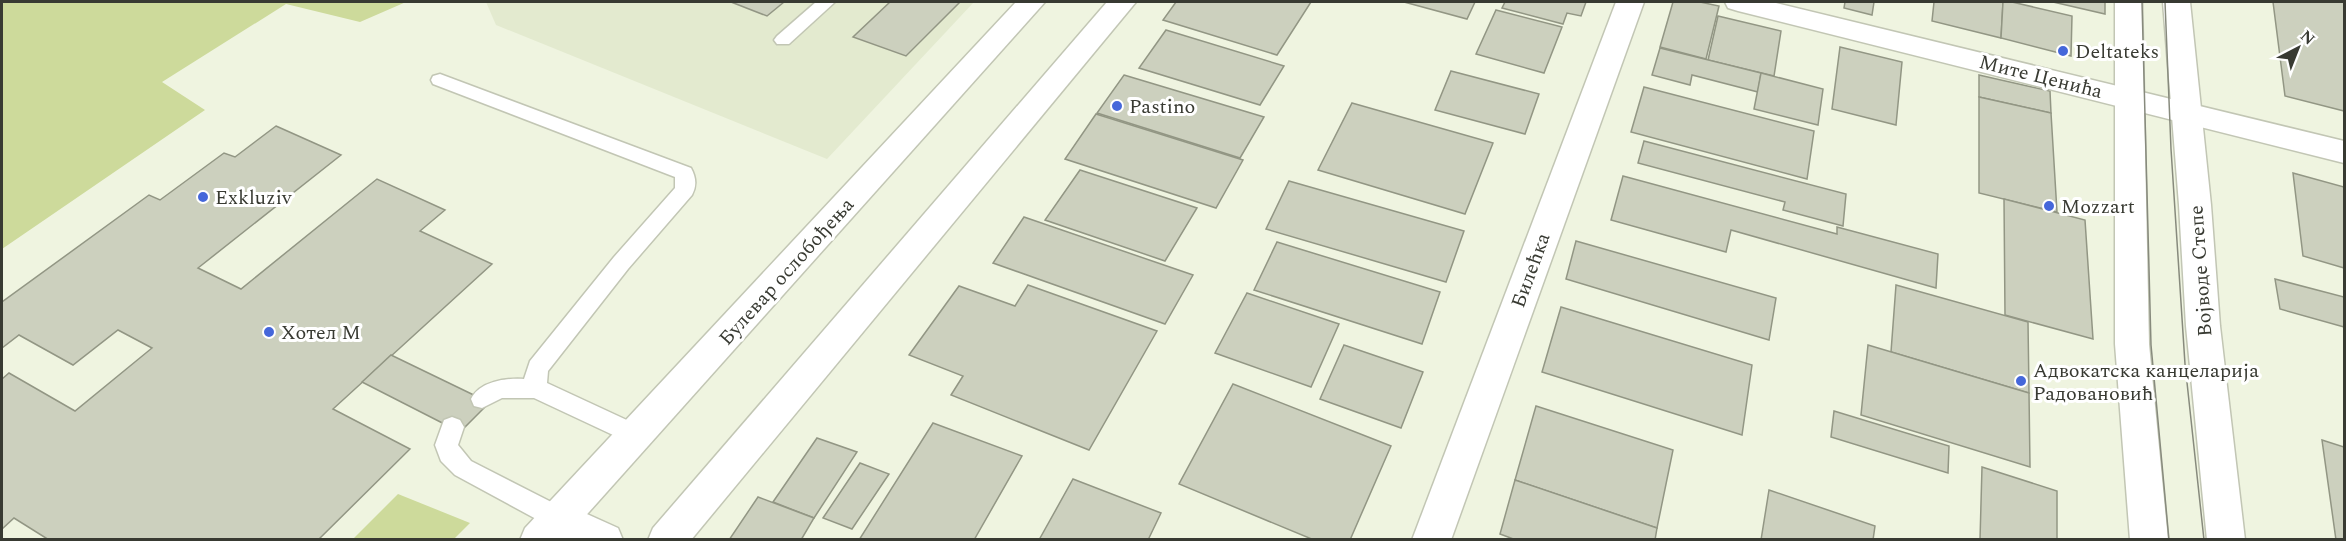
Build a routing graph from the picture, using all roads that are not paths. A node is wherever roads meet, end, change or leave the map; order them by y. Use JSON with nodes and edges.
{"nodes":[{"id":1,"x":826,"y":2,"type":"edge"},
{"id":2,"x":1031,"y":2,"type":"edge"},
{"id":3,"x":1122,"y":2,"type":"edge"},
{"id":4,"x":1630,"y":2,"type":"edge"},
{"id":5,"x":1738,"y":2,"type":"edge"},
{"id":6,"x":2128,"y":2,"type":"edge"},
{"id":7,"x":2176,"y":2,"type":"edge"},
{"id":8,"x":783,"y":40,"type":"dead end"},
{"id":9,"x":440,"y":80,"type":"dead end"},
{"id":10,"x":2130,"y":98,"type":"junction"},
{"id":11,"x":2186,"y":112,"type":"junction"},
{"id":12,"x":2344,"y":152,"type":"edge"},
{"id":13,"x":537,"y":389,"type":"junction"},
{"id":14,"x":482,"y":399,"type":"dead end"},
{"id":15,"x":452,"y":427,"type":"dead end"},
{"id":16,"x":636,"y":435,"type":"junction"},
{"id":17,"x":548,"y":529,"type":"edge"},
{"id":18,"x":604,"y":540,"type":"edge"},
{"id":19,"x":667,"y":540,"type":"edge"},
{"id":20,"x":1431,"y":540,"type":"edge"},
{"id":21,"x":2149,"y":540,"type":"edge"},
{"id":22,"x":2226,"y":540,"type":"edge"}],
"edges":[{"from":1,"to":8,"type":"lane"},
{"from":2,"to":16,"type":"main road","name":"Булевар ослобођења"},
{"from":3,"to":19,"type":"main road"},
{"from":4,"to":20,"type":"main road","name":"Билећка"},
{"from":5,"to":10,"type":"main road","name":"Мите Ценића"},
{"from":6,"to":10,"type":"main road"},
{"from":7,"to":11,"type":"main road","name":"Војводе Степе"},
{"from":9,"to":13,"type":"lane"},
{"from":10,"to":11,"type":"main road","name":"Мите Ценића"},
{"from":10,"to":21,"type":"main road"},
{"from":11,"to":12,"type":"main road","name":"Мите Ценића"},
{"from":11,"to":22,"type":"main road","name":"Војводе Степе"},
{"from":13,"to":14,"type":"lane"},
{"from":13,"to":16,"type":"lane"},
{"from":15,"to":17,"type":"lane"},
{"from":16,"to":17,"type":"main road","name":"Булевар ослобођења"},
{"from":17,"to":18,"type":"main road"}]}
